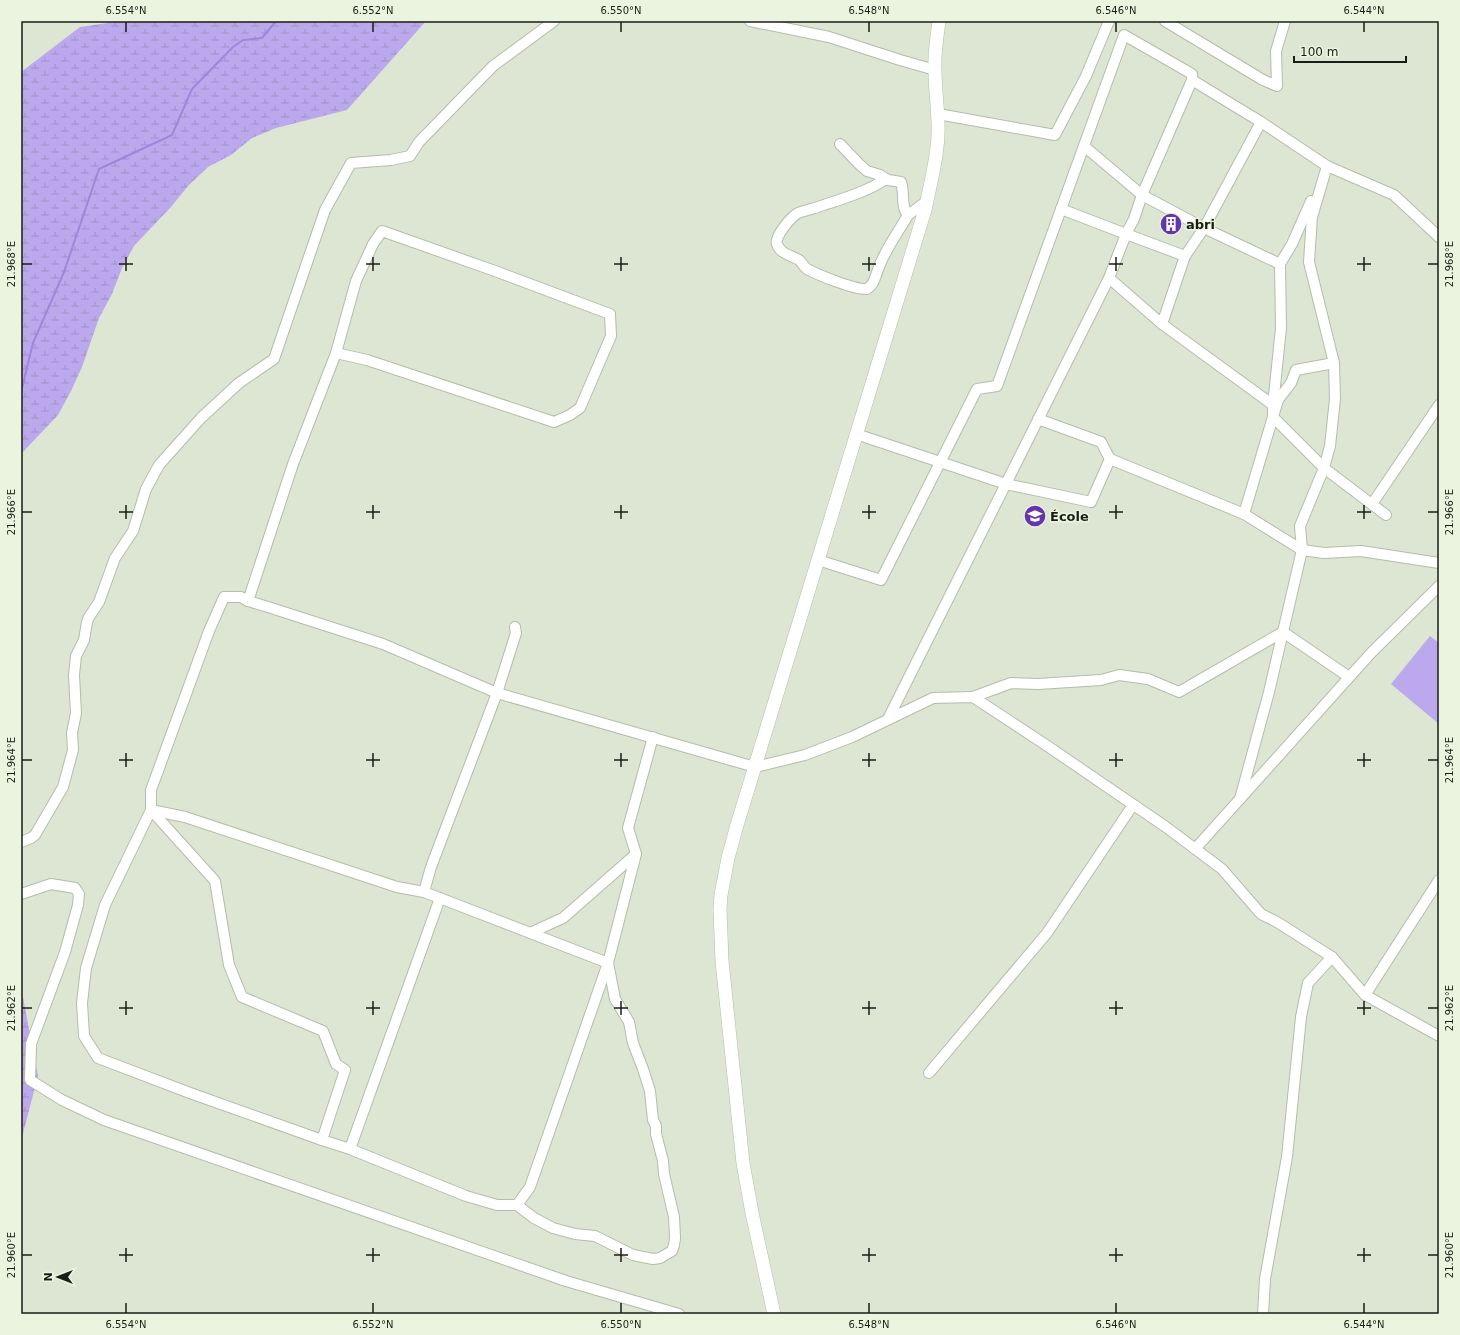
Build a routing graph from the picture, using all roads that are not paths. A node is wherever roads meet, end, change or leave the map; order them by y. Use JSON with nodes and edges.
{"nodes":[{"id":1,"x":554,"y":21,"type":"edge"},
{"id":2,"x":750,"y":21,"type":"edge"},
{"id":3,"x":939,"y":21,"type":"edge"},
{"id":4,"x":1109,"y":21,"type":"edge"},
{"id":5,"x":1165,"y":21,"type":"edge"},
{"id":6,"x":1285,"y":21,"type":"edge"},
{"id":7,"x":935,"y":70,"type":"junction"},
{"id":8,"x":1192,"y":80,"type":"junction"},
{"id":9,"x":938,"y":114,"type":"junction"},
{"id":10,"x":1261,"y":122,"type":"junction"},
{"id":11,"x":840,"y":144,"type":"dead end"},
{"id":12,"x":1084,"y":146,"type":"junction"},
{"id":13,"x":1326,"y":166,"type":"junction"},
{"id":14,"x":886,"y":180,"type":"junction"},
{"id":15,"x":1142,"y":195,"type":"junction"},
{"id":16,"x":927,"y":201,"type":"junction"},
{"id":17,"x":1061,"y":209,"type":"junction"},
{"id":18,"x":908,"y":214,"type":"junction"},
{"id":19,"x":1204,"y":228,"type":"junction"},
{"id":20,"x":1126,"y":234,"type":"junction"},
{"id":21,"x":1438,"y":234,"type":"edge"},
{"id":22,"x":1185,"y":256,"type":"junction"},
{"id":23,"x":1280,"y":264,"type":"junction"},
{"id":24,"x":1109,"y":278,"type":"junction"},
{"id":25,"x":1162,"y":324,"type":"junction"},
{"id":26,"x":336,"y":354,"type":"junction"},
{"id":27,"x":1334,"y":363,"type":"junction"},
{"id":28,"x":1273,"y":405,"type":"junction"},
{"id":29,"x":1439,"y":405,"type":"edge"},
{"id":30,"x":1436,"y":416,"type":"edge"},
{"id":31,"x":1272,"y":417,"type":"junction"},
{"id":32,"x":1038,"y":418,"type":"junction"},
{"id":33,"x":856,"y":434,"type":"junction"},
{"id":34,"x":1110,"y":459,"type":"junction"},
{"id":35,"x":940,"y":462,"type":"junction"},
{"id":36,"x":1324,"y":468,"type":"junction"},
{"id":37,"x":1006,"y":484,"type":"junction"},
{"id":38,"x":1372,"y":504,"type":"junction"},
{"id":39,"x":1244,"y":514,"type":"junction"},
{"id":40,"x":1386,"y":515,"type":"dead end"},
{"id":41,"x":1302,"y":550,"type":"junction"},
{"id":42,"x":818,"y":560,"type":"junction"},
{"id":43,"x":1439,"y":563,"type":"edge"},
{"id":44,"x":1439,"y":586,"type":"edge"},
{"id":45,"x":248,"y":601,"type":"junction"},
{"id":46,"x":515,"y":627,"type":"dead end"},
{"id":47,"x":1283,"y":632,"type":"junction"},
{"id":48,"x":1349,"y":677,"type":"junction"},
{"id":49,"x":497,"y":693,"type":"junction"},
{"id":50,"x":973,"y":697,"type":"junction"},
{"id":51,"x":888,"y":719,"type":"junction"},
{"id":52,"x":653,"y":737,"type":"junction"},
{"id":53,"x":755,"y":766,"type":"junction"},
{"id":54,"x":1240,"y":799,"type":"junction"},
{"id":55,"x":1133,"y":805,"type":"junction"},
{"id":56,"x":151,"y":810,"type":"junction"},
{"id":57,"x":21,"y":842,"type":"edge"},
{"id":58,"x":1195,"y":849,"type":"junction"},
{"id":59,"x":636,"y":854,"type":"junction"},
{"id":60,"x":1439,"y":880,"type":"edge"},
{"id":61,"x":424,"y":892,"type":"junction"},
{"id":62,"x":21,"y":894,"type":"edge"},
{"id":63,"x":440,"y":898,"type":"junction"},
{"id":64,"x":530,"y":933,"type":"junction"},
{"id":65,"x":1332,"y":957,"type":"junction"},
{"id":66,"x":608,"y":963,"type":"junction"},
{"id":67,"x":1365,"y":994,"type":"junction"},
{"id":68,"x":1439,"y":1036,"type":"edge"},
{"id":69,"x":929,"y":1073,"type":"dead end"},
{"id":70,"x":322,"y":1140,"type":"junction"},
{"id":71,"x":350,"y":1149,"type":"junction"},
{"id":72,"x":517,"y":1205,"type":"junction"},
{"id":73,"x":679,"y":1314,"type":"edge"},
{"id":74,"x":774,"y":1314,"type":"edge"},
{"id":75,"x":1263,"y":1314,"type":"edge"}],
"edges":[{"from":1,"to":57,"type":"street"},
{"from":2,"to":7,"type":"street"},
{"from":3,"to":7,"type":"main road"},
{"from":4,"to":9,"type":"street"},
{"from":5,"to":6,"type":"street"},
{"from":7,"to":9,"type":"main road"},
{"from":8,"to":10,"type":"street"},
{"from":8,"to":12,"type":"street"},
{"from":8,"to":15,"type":"street"},
{"from":9,"to":16,"type":"main road"},
{"from":10,"to":13,"type":"street"},
{"from":10,"to":19,"type":"street"},
{"from":11,"to":14,"type":"street"},
{"from":12,"to":15,"type":"street"},
{"from":12,"to":17,"type":"street"},
{"from":13,"to":21,"type":"street"},
{"from":13,"to":23,"type":"street"},
{"from":13,"to":27,"type":"street"},
{"from":14,"to":18,"type":"street"},
{"from":14,"to":18,"type":"street"},
{"from":15,"to":19,"type":"street"},
{"from":15,"to":20,"type":"street"},
{"from":16,"to":18,"type":"street"},
{"from":16,"to":33,"type":"main road"},
{"from":17,"to":20,"type":"street"},
{"from":17,"to":35,"type":"street"},
{"from":19,"to":22,"type":"street"},
{"from":19,"to":23,"type":"street"},
{"from":20,"to":22,"type":"street"},
{"from":20,"to":24,"type":"street"},
{"from":22,"to":25,"type":"street"},
{"from":23,"to":28,"type":"street"},
{"from":24,"to":25,"type":"street"},
{"from":24,"to":32,"type":"street"},
{"from":25,"to":28,"type":"street"},
{"from":26,"to":26,"type":"street"},
{"from":26,"to":45,"type":"street"},
{"from":27,"to":31,"type":"street"},
{"from":27,"to":36,"type":"street"},
{"from":28,"to":31,"type":"street"},
{"from":29,"to":30,"type":"street"},
{"from":30,"to":38,"type":"street"},
{"from":31,"to":36,"type":"street"},
{"from":31,"to":39,"type":"street"},
{"from":32,"to":34,"type":"street"},
{"from":32,"to":37,"type":"street"},
{"from":33,"to":35,"type":"street"},
{"from":33,"to":42,"type":"main road"},
{"from":34,"to":37,"type":"street"},
{"from":34,"to":39,"type":"street"},
{"from":35,"to":37,"type":"street"},
{"from":35,"to":42,"type":"street"},
{"from":36,"to":38,"type":"street"},
{"from":36,"to":41,"type":"street"},
{"from":37,"to":51,"type":"street"},
{"from":38,"to":40,"type":"street"},
{"from":39,"to":41,"type":"street"},
{"from":41,"to":43,"type":"street"},
{"from":41,"to":47,"type":"street"},
{"from":42,"to":53,"type":"main road"},
{"from":44,"to":48,"type":"street"},
{"from":45,"to":49,"type":"street"},
{"from":45,"to":56,"type":"street"},
{"from":46,"to":49,"type":"street"},
{"from":47,"to":48,"type":"street"},
{"from":47,"to":50,"type":"street"},
{"from":47,"to":54,"type":"street"},
{"from":48,"to":54,"type":"street"},
{"from":49,"to":52,"type":"street"},
{"from":49,"to":61,"type":"street"},
{"from":50,"to":51,"type":"street"},
{"from":50,"to":55,"type":"street"},
{"from":51,"to":53,"type":"street"},
{"from":52,"to":53,"type":"street"},
{"from":52,"to":59,"type":"street"},
{"from":53,"to":74,"type":"main road"},
{"from":54,"to":58,"type":"street"},
{"from":55,"to":58,"type":"street"},
{"from":55,"to":69,"type":"street"},
{"from":56,"to":61,"type":"street"},
{"from":56,"to":70,"type":"street"},
{"from":56,"to":70,"type":"street"},
{"from":58,"to":65,"type":"street"},
{"from":59,"to":64,"type":"street"},
{"from":59,"to":66,"type":"street"},
{"from":60,"to":67,"type":"street"},
{"from":61,"to":63,"type":"street"},
{"from":62,"to":73,"type":"street"},
{"from":63,"to":64,"type":"street"},
{"from":63,"to":71,"type":"street"},
{"from":64,"to":66,"type":"street"},
{"from":65,"to":67,"type":"street"},
{"from":65,"to":75,"type":"street"},
{"from":66,"to":72,"type":"street"},
{"from":66,"to":72,"type":"street"},
{"from":67,"to":68,"type":"street"},
{"from":70,"to":71,"type":"street"},
{"from":71,"to":72,"type":"street"}]}
